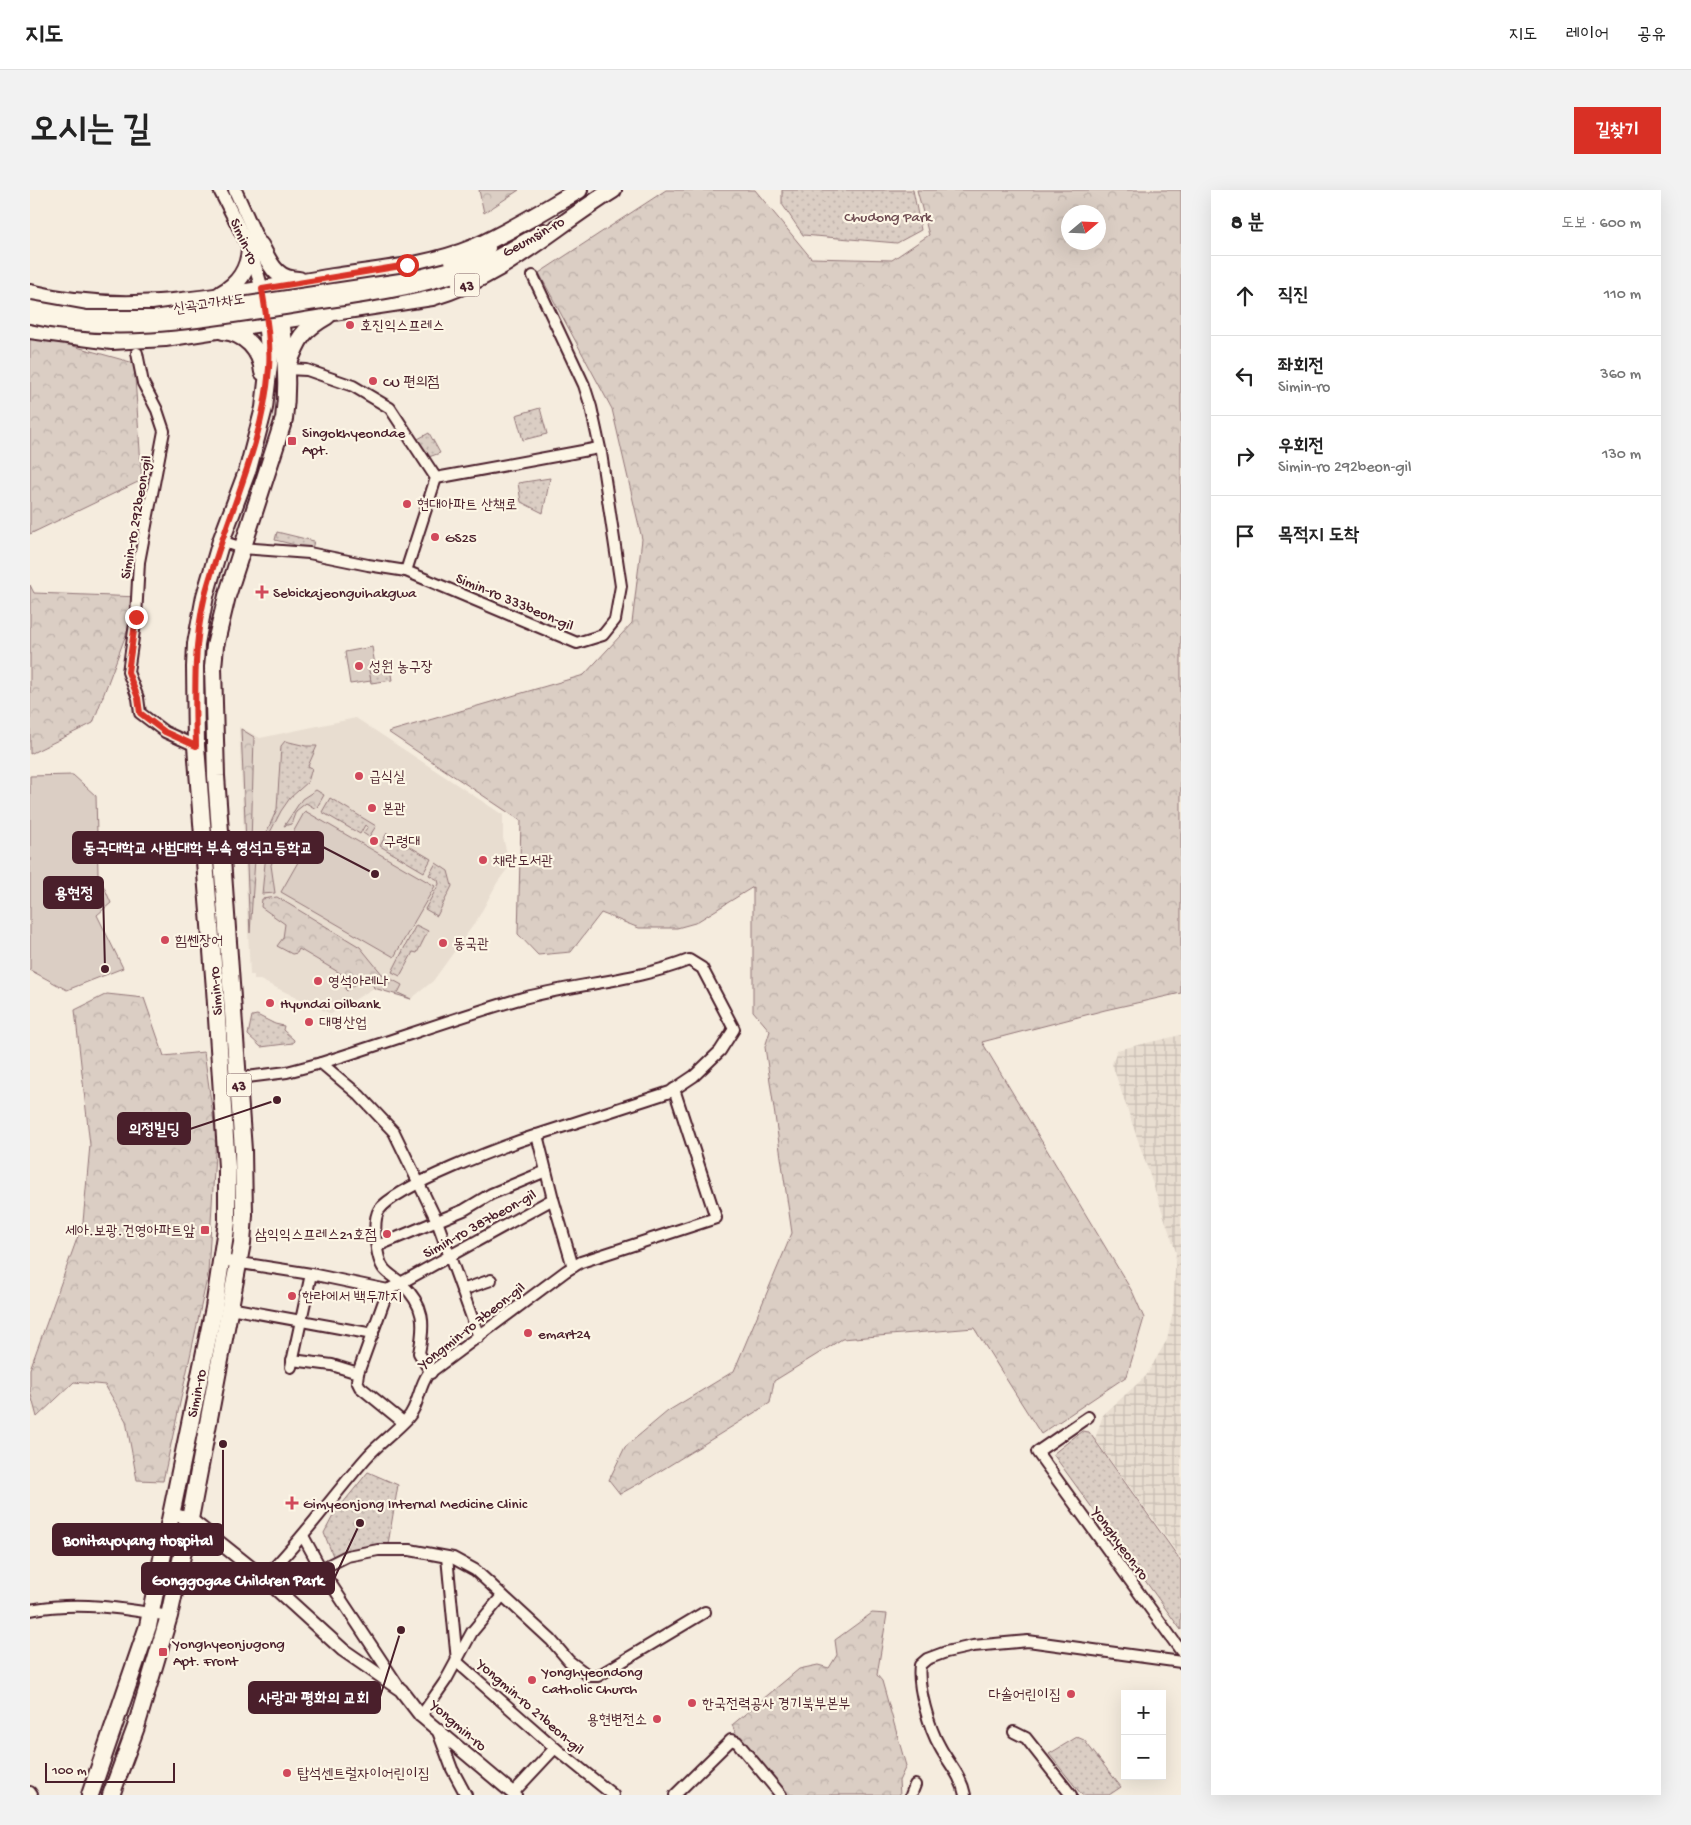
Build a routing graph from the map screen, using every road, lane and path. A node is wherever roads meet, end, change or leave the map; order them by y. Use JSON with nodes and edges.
{"nodes":[{"id":1,"x":220,"y":190,"type":"edge"},
{"id":2,"x":235,"y":190,"type":"edge"},
{"id":3,"x":579,"y":190,"type":"edge"},
{"id":4,"x":586,"y":190,"type":"edge"},
{"id":5,"x":613,"y":190,"type":"edge"},
{"id":6,"x":582,"y":209,"type":"junction"},
{"id":7,"x":255,"y":247,"type":"junction"},
{"id":8,"x":448,"y":273,"type":"junction"},
{"id":9,"x":533,"y":276,"type":"dead end"},
{"id":10,"x":334,"y":277,"type":"junction"},
{"id":11,"x":269,"y":288,"type":"junction"},
{"id":12,"x":30,"y":294,"type":"edge"},
{"id":13,"x":212,"y":297,"type":"junction"},
{"id":14,"x":30,"y":307,"type":"edge"},
{"id":15,"x":332,"y":312,"type":"junction"},
{"id":16,"x":30,"y":317,"type":"edge"},
{"id":17,"x":274,"y":322,"type":"junction"},
{"id":18,"x":30,"y":330,"type":"edge"},
{"id":19,"x":213,"y":332,"type":"junction"},
{"id":20,"x":137,"y":353,"type":"dead end"},
{"id":21,"x":286,"y":369,"type":"junction"},
{"id":22,"x":265,"y":397,"type":"junction"},
{"id":23,"x":600,"y":448,"type":"junction"},
{"id":24,"x":436,"y":478,"type":"junction"},
{"id":25,"x":221,"y":541,"type":"junction"},
{"id":26,"x":242,"y":548,"type":"junction"},
{"id":27,"x":406,"y":570,"type":"junction"},
{"id":28,"x":196,"y":746,"type":"junction"},
{"id":29,"x":321,"y":1063,"type":"junction"},
{"id":30,"x":238,"y":1078,"type":"junction"},
{"id":31,"x":674,"y":1090,"type":"junction"},
{"id":32,"x":537,"y":1135,"type":"junction"},
{"id":33,"x":546,"y":1171,"type":"junction"},
{"id":34,"x":420,"y":1184,"type":"junction"},
{"id":35,"x":553,"y":1199,"type":"junction"},
{"id":36,"x":437,"y":1221,"type":"junction"},
{"id":37,"x":377,"y":1246,"type":"junction"},
{"id":38,"x":450,"y":1257,"type":"junction"},
{"id":39,"x":222,"y":1260,"type":"junction"},
{"id":40,"x":239,"y":1263,"type":"junction"},
{"id":41,"x":573,"y":1267,"type":"junction"},
{"id":42,"x":311,"y":1274,"type":"junction"},
{"id":43,"x":491,"y":1280,"type":"dead end"},
{"id":44,"x":400,"y":1283,"type":"junction"},
{"id":45,"x":388,"y":1290,"type":"junction"},
{"id":46,"x":462,"y":1290,"type":"junction"},
{"id":47,"x":230,"y":1308,"type":"junction"},
{"id":48,"x":300,"y":1321,"type":"junction"},
{"id":49,"x":372,"y":1334,"type":"junction"},
{"id":50,"x":479,"y":1337,"type":"junction"},
{"id":51,"x":358,"y":1373,"type":"junction"},
{"id":52,"x":431,"y":1373,"type":"junction"},
{"id":53,"x":1088,"y":1417,"type":"dead end"},
{"id":54,"x":404,"y":1422,"type":"junction"},
{"id":55,"x":171,"y":1514,"type":"junction"},
{"id":56,"x":190,"y":1519,"type":"junction"},
{"id":57,"x":303,"y":1536,"type":"junction"},
{"id":58,"x":447,"y":1557,"type":"junction"},
{"id":59,"x":321,"y":1569,"type":"junction"},
{"id":60,"x":264,"y":1578,"type":"junction"},
{"id":61,"x":281,"y":1594,"type":"junction"},
{"id":62,"x":502,"y":1596,"type":"junction"},
{"id":63,"x":30,"y":1610,"type":"edge"},
{"id":64,"x":705,"y":1612,"type":"dead end"},
{"id":65,"x":151,"y":1613,"type":"junction"},
{"id":66,"x":169,"y":1616,"type":"junction"},
{"id":67,"x":1181,"y":1651,"type":"edge"},
{"id":68,"x":457,"y":1662,"type":"junction"},
{"id":69,"x":1181,"y":1662,"type":"edge"},
{"id":70,"x":401,"y":1690,"type":"junction"},
{"id":71,"x":421,"y":1716,"type":"junction"},
{"id":72,"x":436,"y":1728,"type":"junction"},
{"id":73,"x":1014,"y":1732,"type":"dead end"},
{"id":74,"x":555,"y":1748,"type":"junction"},
{"id":75,"x":915,"y":1785,"type":"dead end"},
{"id":76,"x":30,"y":1792,"type":"edge"},
{"id":77,"x":514,"y":1794,"type":"edge"},
{"id":78,"x":32,"y":1795,"type":"edge"},
{"id":79,"x":90,"y":1795,"type":"edge"},
{"id":80,"x":111,"y":1795,"type":"edge"},
{"id":81,"x":466,"y":1795,"type":"edge"},
{"id":82,"x":613,"y":1795,"type":"edge"},
{"id":83,"x":675,"y":1795,"type":"edge"},
{"id":84,"x":782,"y":1795,"type":"edge"},
{"id":85,"x":911,"y":1795,"type":"edge"},
{"id":86,"x":965,"y":1795,"type":"edge"},
{"id":87,"x":1071,"y":1795,"type":"edge"}],
"edges":[{"from":1,"to":7,"type":"street","name":"Simin-ro"},
{"from":2,"to":7,"type":"street","name":"Simin-ro"},
{"from":3,"to":10,"type":"main road"},
{"from":4,"to":8,"type":"street","name":"Geumsin-ro"},
{"from":5,"to":6,"type":"main road","name":"Geumsin-ro","number":"43"},
{"from":6,"to":8,"type":"street","name":"Geumsin-ro"},
{"from":6,"to":15,"type":"main road","number":"43"},
{"from":7,"to":10,"type":"main road"},
{"from":7,"to":11,"type":"street","name":"Simin-ro"},
{"from":7,"to":13,"type":"main road"},
{"from":8,"to":14,"type":"street","name":"신곡고가차도","bridge":true},
{"from":8,"to":16,"type":"street","name":"신곡고가차도","bridge":true},
{"from":9,"to":23,"type":"street","name":"Simin-ro 333beon-gil"},
{"from":10,"to":11,"type":"main road"},
{"from":11,"to":13,"type":"main road"},
{"from":11,"to":17,"type":"main road","name":"Simin-ro","number":"43"},
{"from":12,"to":13,"type":"main road"},
{"from":15,"to":17,"type":"main road"},
{"from":15,"to":21,"type":"main road"},
{"from":17,"to":19,"type":"main road"},
{"from":17,"to":21,"type":"main road","name":"Simin-ro"},
{"from":17,"to":22,"type":"main road","name":"Simin-ro","number":"43"},
{"from":18,"to":19,"type":"main road"},
{"from":19,"to":22,"type":"main road"},
{"from":20,"to":28,"type":"street","name":"Simin-ro 292beon-gil"},
{"from":21,"to":24,"type":"street"},
{"from":21,"to":26,"type":"main road","name":"Simin-ro","number":"43"},
{"from":22,"to":25,"type":"main road","name":"Simin-ro","number":"43"},
{"from":23,"to":24,"type":"street"},
{"from":23,"to":27,"type":"street","name":"Simin-ro 333beon-gil"},
{"from":24,"to":27,"type":"street"},
{"from":25,"to":26,"type":"street","name":"Simin-ro 333beon-gil"},
{"from":25,"to":28,"type":"main road","name":"Simin-ro","number":"43"},
{"from":26,"to":27,"type":"street","name":"Simin-ro 333beon-gil"},
{"from":26,"to":30,"type":"main road","name":"Simin-ro","number":"43"},
{"from":28,"to":39,"type":"main road","name":"Simin-ro","number":"43"},
{"from":29,"to":30,"type":"street"},
{"from":29,"to":31,"type":"street"},
{"from":29,"to":34,"type":"street"},
{"from":30,"to":40,"type":"main road","name":"Simin-ro","number":"43"},
{"from":31,"to":32,"type":"street"},
{"from":31,"to":41,"type":"street","name":"Yongmin-ro 7beon-gil"},
{"from":32,"to":33,"type":"street","name":"Simin-ro 387beon-gil"},
{"from":32,"to":34,"type":"street"},
{"from":33,"to":35,"type":"street","name":"Simin-ro 387beon-gil"},
{"from":33,"to":36,"type":"street"},
{"from":34,"to":36,"type":"street"},
{"from":34,"to":37,"type":"street"},
{"from":35,"to":38,"type":"street","name":"Simin-ro 387beon-gil"},
{"from":35,"to":41,"type":"street"},
{"from":36,"to":37,"type":"street"},
{"from":36,"to":38,"type":"street"},
{"from":37,"to":44,"type":"street"},
{"from":38,"to":44,"type":"street","name":"Simin-ro 387beon-gil"},
{"from":38,"to":46,"type":"street"},
{"from":39,"to":40,"type":"street"},
{"from":39,"to":55,"type":"main road","name":"Simin-ro","number":"43"},
{"from":40,"to":42,"type":"street"},
{"from":40,"to":47,"type":"main road","name":"Simin-ro","number":"43"},
{"from":41,"to":50,"type":"street","name":"Yongmin-ro 7beon-gil"},
{"from":42,"to":45,"type":"street"},
{"from":42,"to":48,"type":"street"},
{"from":43,"to":46,"type":"street"},
{"from":44,"to":45,"type":"street","name":"Simin-ro 387beon-gil"},
{"from":44,"to":52,"type":"street"},
{"from":45,"to":49,"type":"street"},
{"from":46,"to":50,"type":"street"},
{"from":47,"to":48,"type":"street"},
{"from":47,"to":56,"type":"main road","name":"Simin-ro","number":"43"},
{"from":48,"to":49,"type":"street"},
{"from":48,"to":51,"type":"street"},
{"from":49,"to":51,"type":"street"},
{"from":50,"to":52,"type":"street","name":"Yongmin-ro 7beon-gil"},
{"from":51,"to":54,"type":"street"},
{"from":52,"to":54,"type":"street","name":"Yongmin-ro 7beon-gil"},
{"from":53,"to":67,"type":"street","name":"Yonghyeon-ro"},
{"from":54,"to":57,"type":"street","name":"Yongmin-ro 7beon-gil"},
{"from":55,"to":56,"type":"street","name":"Yongmin-ro"},
{"from":55,"to":65,"type":"main road","name":"Simin-ro","number":"43"},
{"from":56,"to":60,"type":"street","name":"Yongmin-ro"},
{"from":56,"to":66,"type":"main road","name":"Simin-ro","number":"43"},
{"from":57,"to":59,"type":"street"},
{"from":57,"to":60,"type":"street","name":"Yongmin-ro 7beon-gil"},
{"from":58,"to":59,"type":"street"},
{"from":58,"to":62,"type":"street"},
{"from":58,"to":68,"type":"street"},
{"from":59,"to":61,"type":"street"},
{"from":59,"to":70,"type":"street"},
{"from":60,"to":61,"type":"street","name":"Yongmin-ro"},
{"from":61,"to":70,"type":"street","name":"Yongmin-ro"},
{"from":62,"to":64,"type":"street"},
{"from":62,"to":68,"type":"street"},
{"from":63,"to":65,"type":"street"},
{"from":65,"to":66,"type":"street"},
{"from":65,"to":79,"type":"main road","name":"Simin-ro","number":"43"},
{"from":66,"to":80,"type":"main road","name":"Simin-ro","number":"43"},
{"from":68,"to":71,"type":"street","name":"Yongmin-ro 21beon-gil"},
{"from":68,"to":74,"type":"street","name":"Yongmin-ro 21beon-gil"},
{"from":69,"to":86,"type":"street"},
{"from":70,"to":71,"type":"street","name":"Yongmin-ro"},
{"from":71,"to":72,"type":"street","name":"Yongmin-ro"},
{"from":72,"to":77,"type":"street","name":"Yongmin-ro"},
{"from":72,"to":81,"type":"street"},
{"from":73,"to":87,"type":"street"},
{"from":74,"to":77,"type":"street"},
{"from":74,"to":82,"type":"street","name":"Yongmin-ro 21beon-gil"},
{"from":75,"to":85,"type":"street"},
{"from":76,"to":78,"type":"street"},
{"from":83,"to":84,"type":"street"}]}
